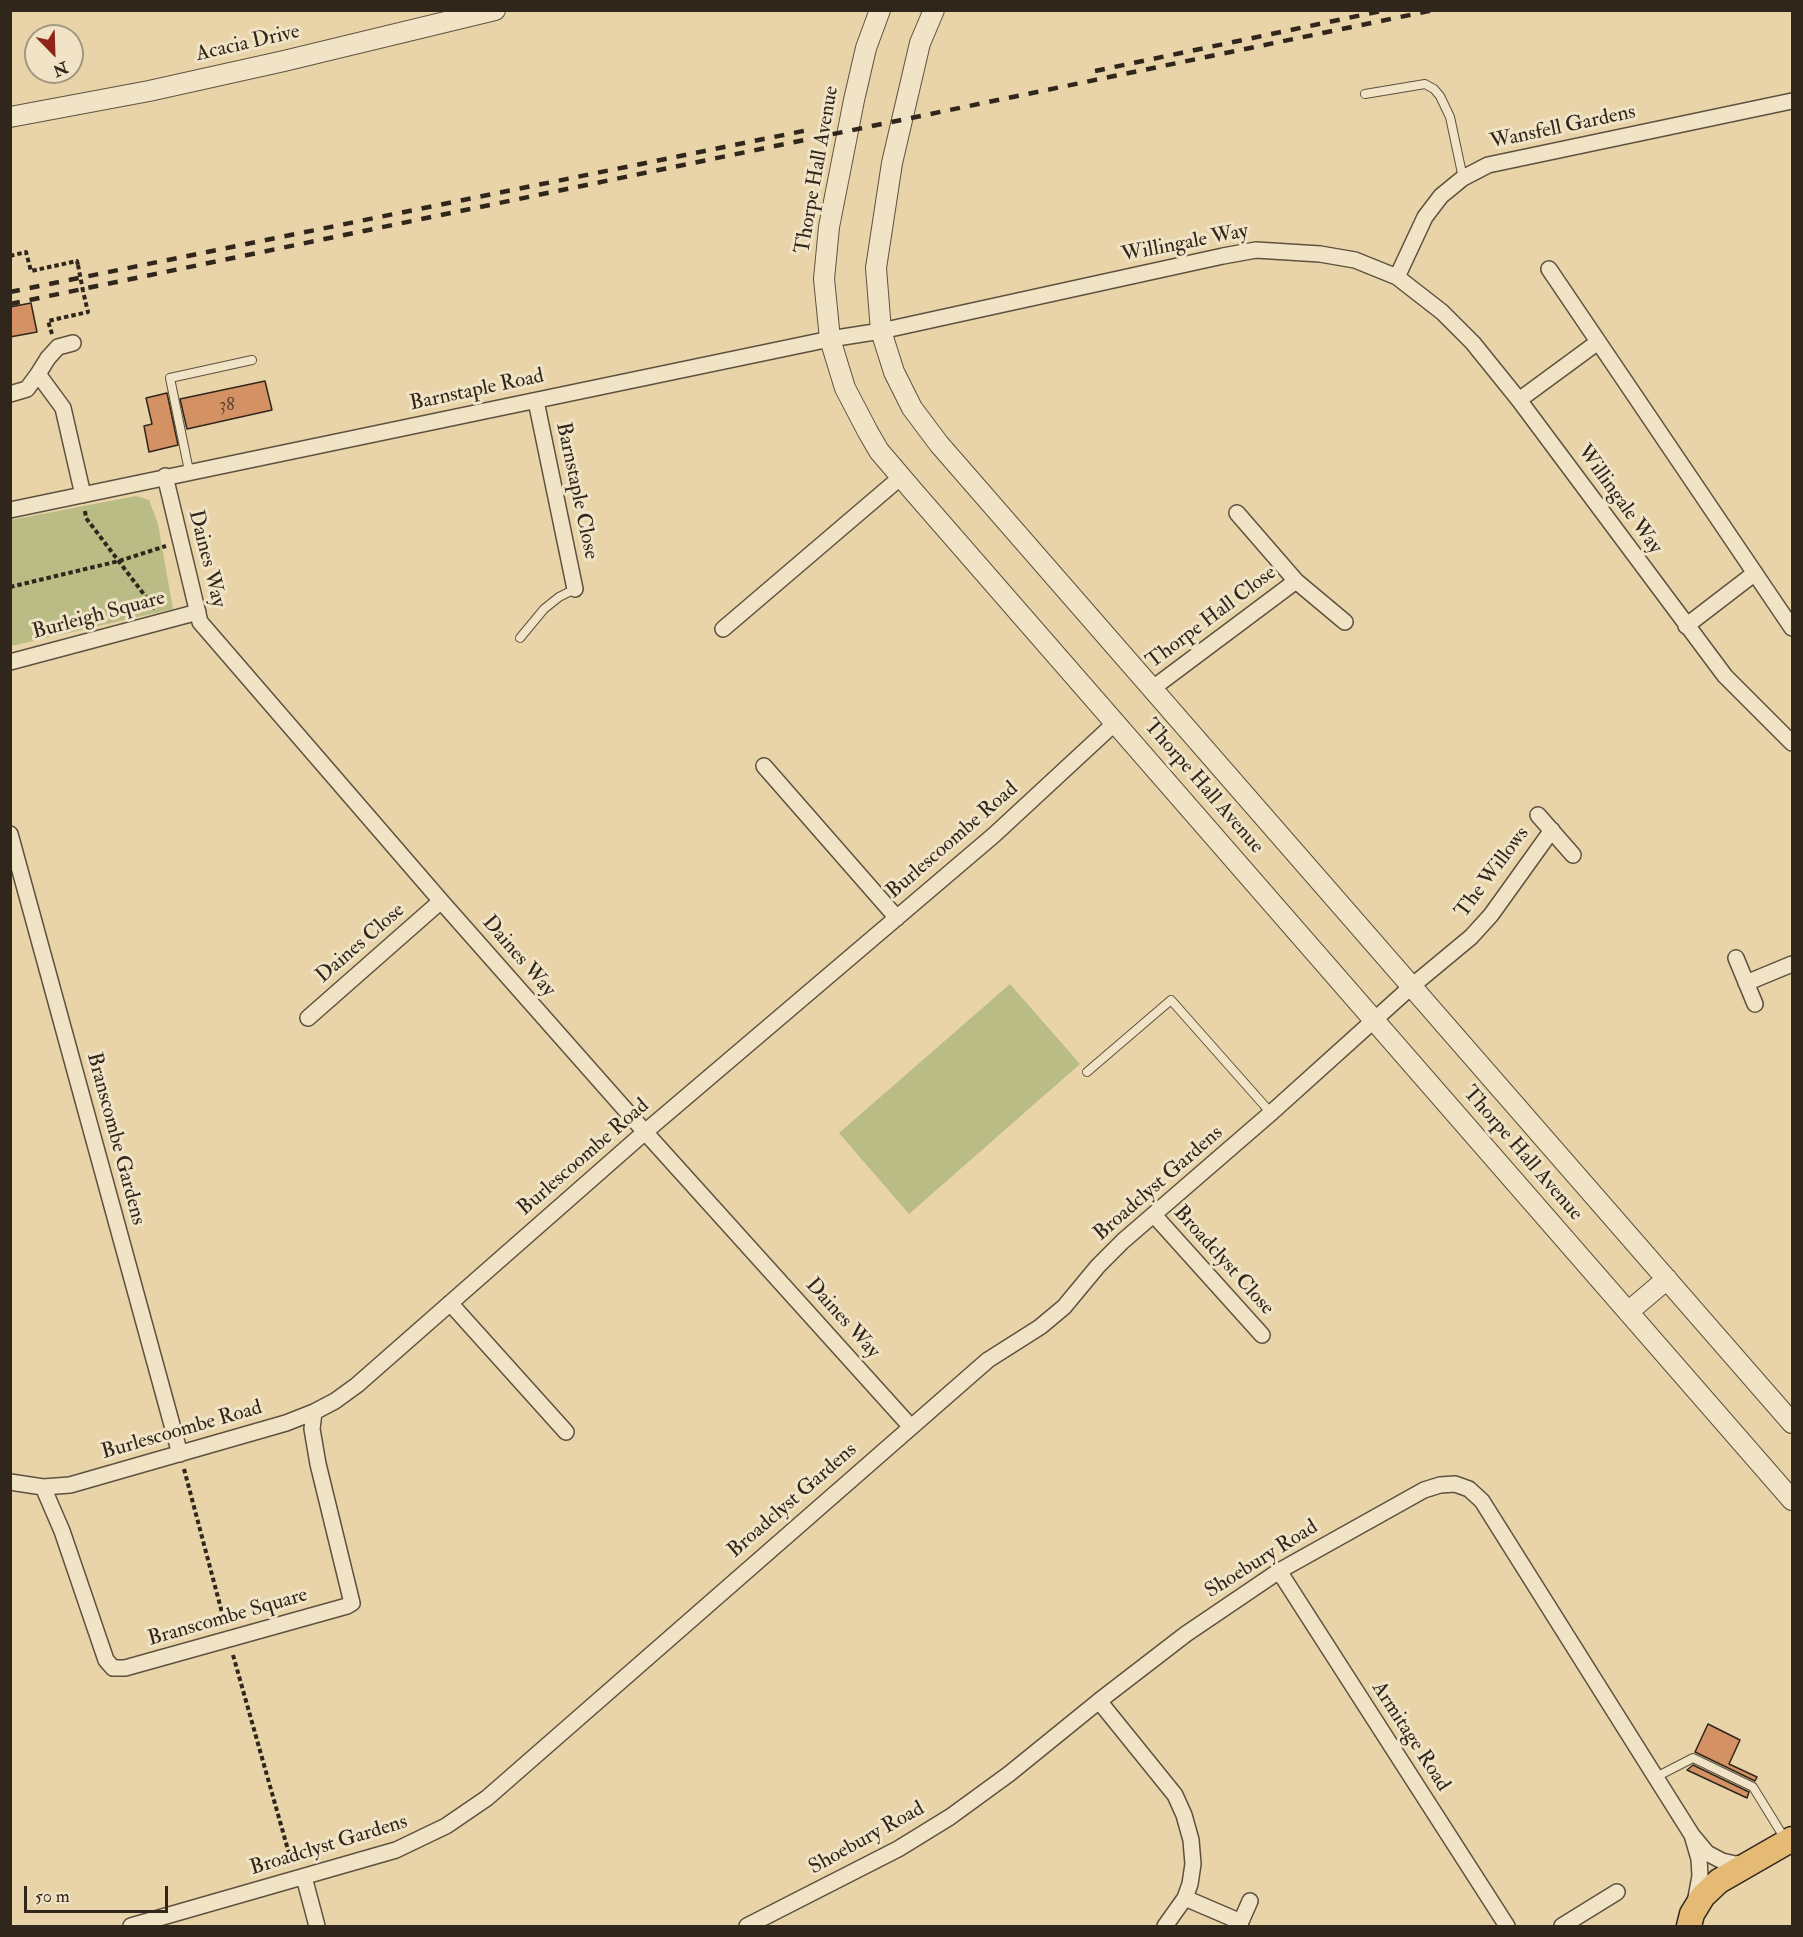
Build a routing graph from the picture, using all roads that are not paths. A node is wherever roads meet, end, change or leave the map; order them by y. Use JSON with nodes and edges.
{"nodes":[{"id":1,"x":495,"y":10,"type":"edge"},
{"id":2,"x":880,"y":10,"type":"edge"},
{"id":3,"x":933,"y":10,"type":"edge"},
{"id":4,"x":1365,"y":94,"type":"dead end"},
{"id":5,"x":1792,"y":101,"type":"edge"},
{"id":6,"x":10,"y":117,"type":"edge"},
{"id":7,"x":1463,"y":178,"type":"junction"},
{"id":8,"x":1549,"y":269,"type":"dead end"},
{"id":9,"x":1397,"y":277,"type":"junction"},
{"id":10,"x":881,"y":331,"type":"junction"},
{"id":11,"x":830,"y":339,"type":"junction"},
{"id":12,"x":1598,"y":342,"type":"junction"},
{"id":13,"x":73,"y":344,"type":"dead end"},
{"id":14,"x":252,"y":360,"type":"dead end"},
{"id":15,"x":38,"y":374,"type":"junction"},
{"id":16,"x":10,"y":394,"type":"edge"},
{"id":17,"x":1519,"y":400,"type":"junction"},
{"id":18,"x":536,"y":401,"type":"junction"},
{"id":19,"x":189,"y":471,"type":"junction"},
{"id":20,"x":165,"y":476,"type":"junction"},
{"id":21,"x":901,"y":477,"type":"junction"},
{"id":22,"x":83,"y":495,"type":"junction"},
{"id":23,"x":10,"y":510,"type":"edge"},
{"id":24,"x":1237,"y":513,"type":"dead end"},
{"id":25,"x":1755,"y":573,"type":"junction"},
{"id":26,"x":1296,"y":581,"type":"junction"},
{"id":27,"x":575,"y":589,"type":"joint"},
{"id":28,"x":198,"y":612,"type":"junction"},
{"id":29,"x":1345,"y":622,"type":"dead end"},
{"id":30,"x":1686,"y":626,"type":"junction"},
{"id":31,"x":1792,"y":628,"type":"edge"},
{"id":32,"x":723,"y":629,"type":"dead end"},
{"id":33,"x":520,"y":638,"type":"dead end"},
{"id":34,"x":10,"y":662,"type":"edge"},
{"id":35,"x":1153,"y":688,"type":"junction"},
{"id":36,"x":1115,"y":723,"type":"junction"},
{"id":37,"x":1792,"y":743,"type":"edge"},
{"id":38,"x":764,"y":766,"type":"dead end"},
{"id":39,"x":1538,"y":815,"type":"dead end"},
{"id":40,"x":1552,"y":830,"type":"junction"},
{"id":41,"x":10,"y":834,"type":"edge"},
{"id":42,"x":1573,"y":855,"type":"dead end"},
{"id":43,"x":441,"y":901,"type":"junction"},
{"id":44,"x":897,"y":918,"type":"junction"},
{"id":45,"x":1736,"y":958,"type":"dead end"},
{"id":46,"x":1792,"y":964,"type":"edge"},
{"id":47,"x":1746,"y":982,"type":"junction"},
{"id":48,"x":1412,"y":986,"type":"junction"},
{"id":49,"x":1755,"y":1004,"type":"dead end"},
{"id":50,"x":308,"y":1018,"type":"dead end"},
{"id":51,"x":1374,"y":1021,"type":"junction"},
{"id":52,"x":1087,"y":1072,"type":"dead end"},
{"id":53,"x":1271,"y":1113,"type":"junction"},
{"id":54,"x":645,"y":1132,"type":"junction"},
{"id":55,"x":1154,"y":1215,"type":"junction"},
{"id":56,"x":1667,"y":1279,"type":"junction"},
{"id":57,"x":450,"y":1303,"type":"junction"},
{"id":58,"x":1628,"y":1312,"type":"junction"},
{"id":59,"x":1262,"y":1335,"type":"dead end"},
{"id":60,"x":314,"y":1412,"type":"junction"},
{"id":61,"x":1792,"y":1423,"type":"edge"},
{"id":62,"x":911,"y":1427,"type":"junction"},
{"id":63,"x":566,"y":1432,"type":"dead end"},
{"id":64,"x":180,"y":1454,"type":"junction"},
{"id":65,"x":10,"y":1482,"type":"edge"},
{"id":66,"x":43,"y":1487,"type":"junction"},
{"id":67,"x":1792,"y":1500,"type":"edge"},
{"id":68,"x":1279,"y":1571,"type":"junction"},
{"id":69,"x":1099,"y":1701,"type":"junction"},
{"id":70,"x":1656,"y":1777,"type":"junction"},
{"id":71,"x":1692,"y":1834,"type":"junction"},
{"id":72,"x":1790,"y":1841,"type":"edge"},
{"id":73,"x":1750,"y":1863,"type":"junction"},
{"id":74,"x":300,"y":1878,"type":"junction"},
{"id":75,"x":1617,"y":1892,"type":"dead end"},
{"id":76,"x":1185,"y":1898,"type":"junction"},
{"id":77,"x":1250,"y":1901,"type":"dead end"},
{"id":78,"x":1691,"y":1920,"type":"edge"},
{"id":79,"x":1240,"y":1924,"type":"edge"},
{"id":80,"x":131,"y":1926,"type":"edge"},
{"id":81,"x":318,"y":1926,"type":"edge"},
{"id":82,"x":747,"y":1926,"type":"edge"},
{"id":83,"x":1165,"y":1926,"type":"edge"},
{"id":84,"x":1507,"y":1926,"type":"edge"},
{"id":85,"x":1562,"y":1926,"type":"edge"}],
"edges":[{"from":1,"to":6,"type":"street","name":"Acacia Drive"},
{"from":2,"to":11,"type":"street","name":"Thorpe Hall Avenue"},
{"from":3,"to":10,"type":"street","name":"Thorpe Hall Avenue"},
{"from":4,"to":7,"type":"lane"},
{"from":5,"to":7,"type":"street","name":"Wansfell Gardens"},
{"from":7,"to":9,"type":"street","name":"Wansfell Gardens"},
{"from":8,"to":12,"type":"street"},
{"from":9,"to":10,"type":"street","name":"Willingale Way"},
{"from":9,"to":17,"type":"street","name":"Willingale Way"},
{"from":10,"to":11,"type":"street","name":"Barnstaple Road"},
{"from":10,"to":35,"type":"street","name":"Thorpe Hall Avenue"},
{"from":11,"to":18,"type":"street","name":"Barnstaple Road"},
{"from":11,"to":21,"type":"street","name":"Thorpe Hall Avenue"},
{"from":12,"to":17,"type":"street"},
{"from":12,"to":25,"type":"street"},
{"from":13,"to":15,"type":"street"},
{"from":14,"to":19,"type":"lane"},
{"from":15,"to":16,"type":"street"},
{"from":15,"to":22,"type":"street"},
{"from":17,"to":30,"type":"street","name":"Willingale Way"},
{"from":18,"to":19,"type":"street","name":"Barnstaple Road"},
{"from":18,"to":27,"type":"street","name":"Barnstaple Close"},
{"from":19,"to":20,"type":"street","name":"Barnstaple Road"},
{"from":20,"to":22,"type":"street","name":"Barnstaple Road"},
{"from":20,"to":28,"type":"street","name":"Daines Way"},
{"from":21,"to":32,"type":"street"},
{"from":21,"to":36,"type":"street","name":"Thorpe Hall Avenue"},
{"from":22,"to":23,"type":"street","name":"Barnstaple Road"},
{"from":24,"to":26,"type":"street","name":"Thorpe Hall Close"},
{"from":25,"to":30,"type":"street"},
{"from":25,"to":31,"type":"street"},
{"from":26,"to":29,"type":"street","name":"Thorpe Hall Close"},
{"from":26,"to":35,"type":"street","name":"Thorpe Hall Close"},
{"from":27,"to":33,"type":"lane"},
{"from":28,"to":34,"type":"street","name":"Burleigh Square"},
{"from":28,"to":43,"type":"street","name":"Daines Way"},
{"from":30,"to":37,"type":"street","name":"Willingale Way"},
{"from":35,"to":48,"type":"street","name":"Thorpe Hall Avenue"},
{"from":36,"to":44,"type":"street","name":"Burlescoombe Road"},
{"from":36,"to":51,"type":"street","name":"Thorpe Hall Avenue"},
{"from":38,"to":44,"type":"street"},
{"from":39,"to":40,"type":"street","name":"The Willows"},
{"from":40,"to":42,"type":"street","name":"The Willows"},
{"from":40,"to":48,"type":"street","name":"The Willows"},
{"from":41,"to":64,"type":"street","name":"Branscombe Gardens"},
{"from":43,"to":50,"type":"street","name":"Daines Close"},
{"from":43,"to":54,"type":"street","name":"Daines Way"},
{"from":44,"to":54,"type":"street","name":"Burlescoombe Road"},
{"from":45,"to":47,"type":"street"},
{"from":46,"to":47,"type":"street"},
{"from":47,"to":49,"type":"street"},
{"from":48,"to":51,"type":"street","name":"Broadclyst Gardens"},
{"from":48,"to":56,"type":"street","name":"Thorpe Hall Avenue"},
{"from":51,"to":53,"type":"street","name":"Broadclyst Gardens"},
{"from":51,"to":58,"type":"street","name":"Thorpe Hall Avenue"},
{"from":52,"to":53,"type":"lane"},
{"from":53,"to":55,"type":"street","name":"Broadclyst Gardens"},
{"from":54,"to":57,"type":"street","name":"Burlescoombe Road"},
{"from":54,"to":62,"type":"street","name":"Daines Way"},
{"from":55,"to":59,"type":"street","name":"Broadclyst Close"},
{"from":55,"to":62,"type":"street","name":"Broadclyst Gardens"},
{"from":56,"to":58,"type":"street"},
{"from":56,"to":61,"type":"street","name":"Thorpe Hall Avenue"},
{"from":57,"to":60,"type":"street","name":"Burlescoombe Road"},
{"from":57,"to":63,"type":"street"},
{"from":58,"to":67,"type":"street","name":"Thorpe Hall Avenue"},
{"from":60,"to":64,"type":"street","name":"Burlescoombe Road"},
{"from":60,"to":66,"type":"street","name":"Branscombe Square"},
{"from":62,"to":74,"type":"street","name":"Broadclyst Gardens"},
{"from":64,"to":66,"type":"street","name":"Burlescoombe Road"},
{"from":65,"to":66,"type":"street","name":"Burlescoombe Road"},
{"from":68,"to":69,"type":"street","name":"Shoebury Road"},
{"from":68,"to":70,"type":"street","name":"Shoebury Road"},
{"from":68,"to":84,"type":"street","name":"Armitage Road"},
{"from":69,"to":76,"type":"street"},
{"from":69,"to":82,"type":"street","name":"Shoebury Road"},
{"from":70,"to":71,"type":"street","name":"Shoebury Road"},
{"from":70,"to":72,"type":"lane"},
{"from":71,"to":73,"type":"street","name":"Shoebury Road"},
{"from":71,"to":78,"type":"street","name":"Shoebury Road"},
{"from":72,"to":73,"type":"main road"},
{"from":73,"to":78,"type":"main road"},
{"from":74,"to":80,"type":"street","name":"Broadclyst Gardens"},
{"from":74,"to":81,"type":"street"},
{"from":75,"to":85,"type":"street"},
{"from":76,"to":79,"type":"street"},
{"from":76,"to":83,"type":"street"},
{"from":77,"to":79,"type":"street"}]}
